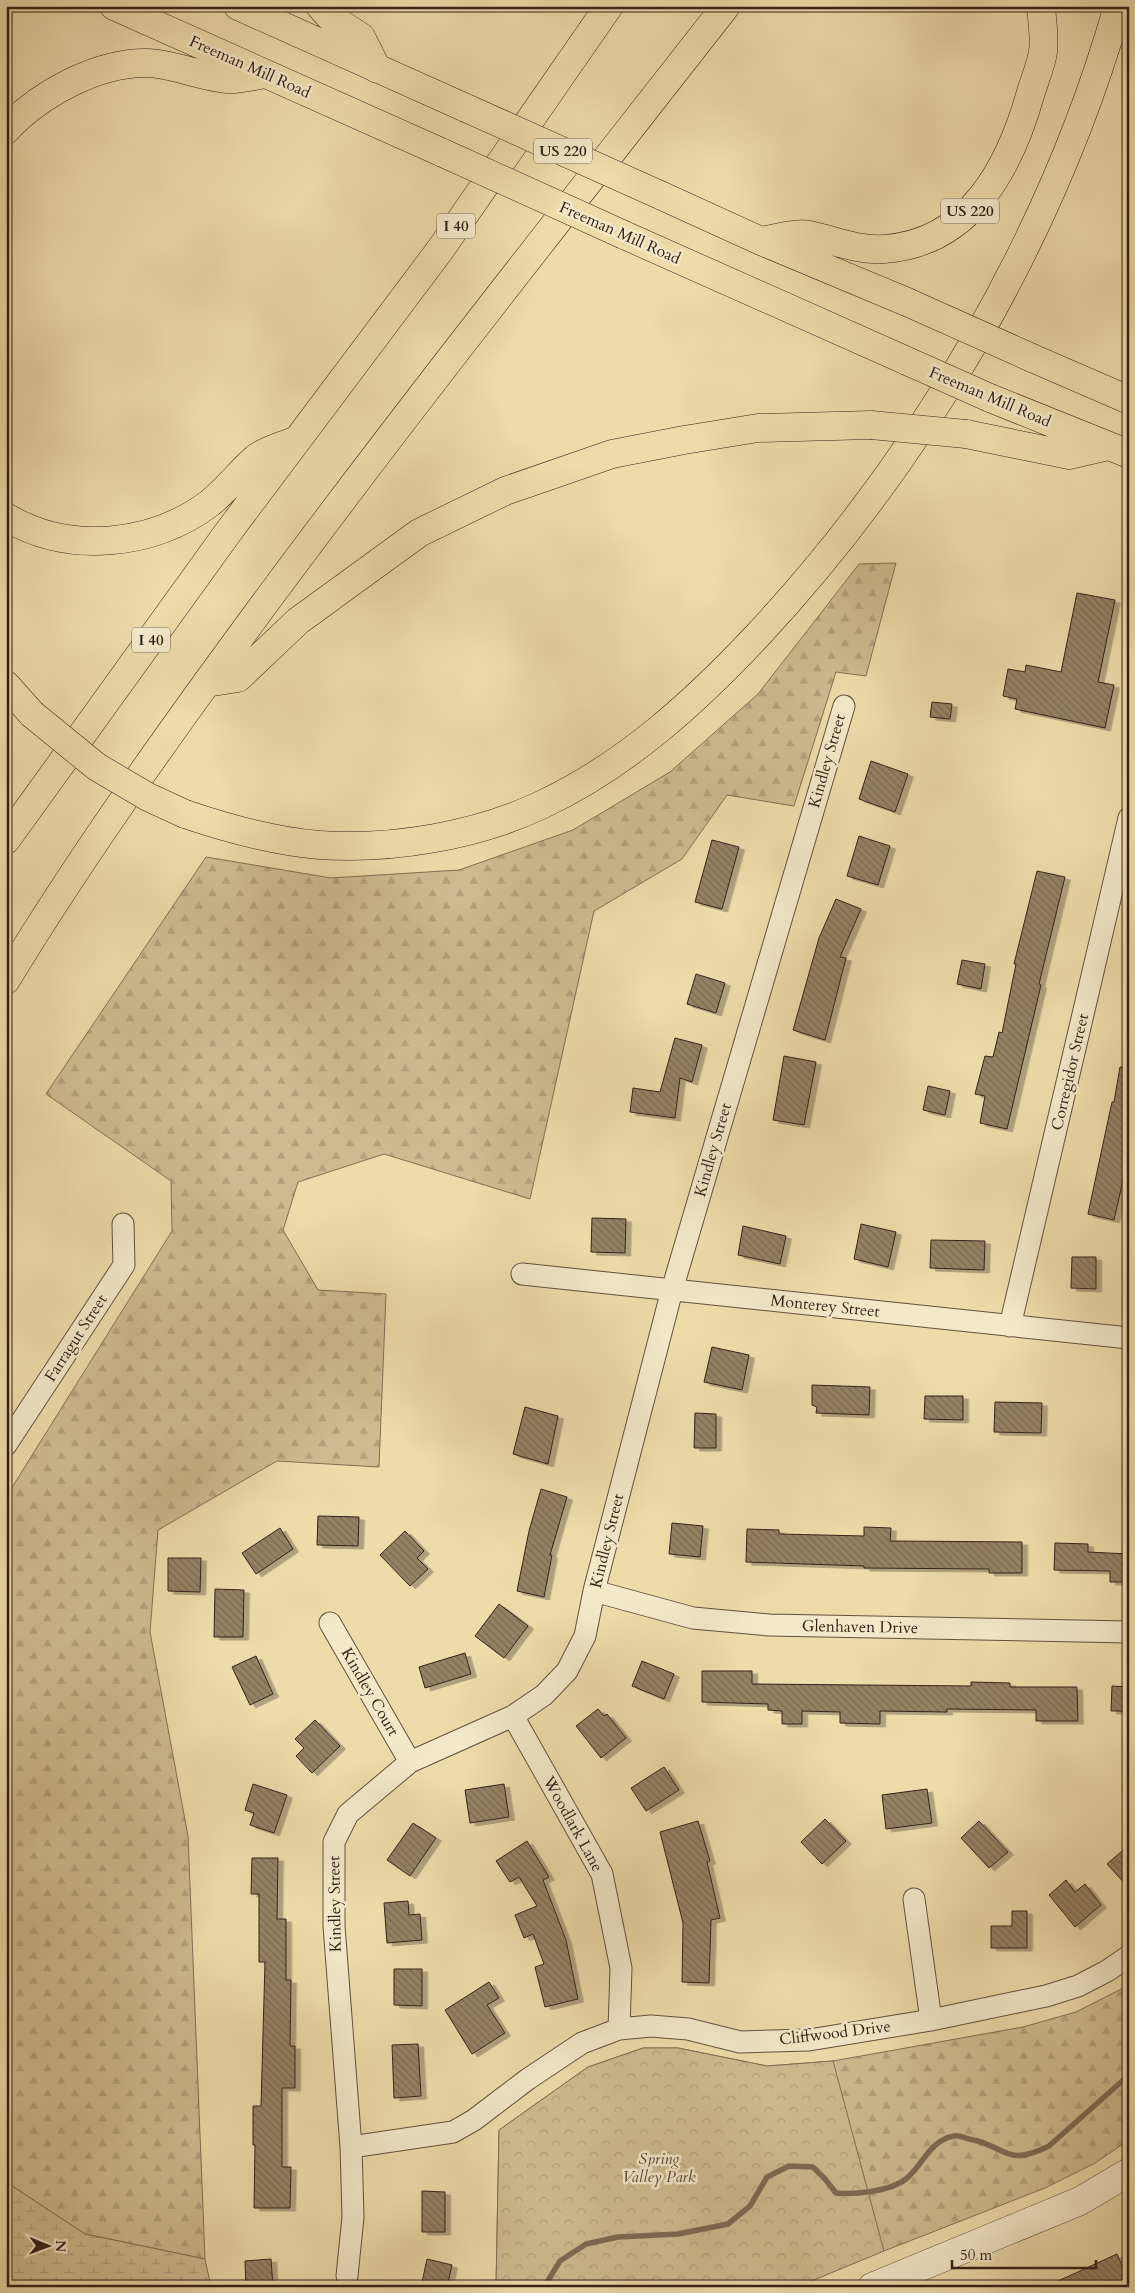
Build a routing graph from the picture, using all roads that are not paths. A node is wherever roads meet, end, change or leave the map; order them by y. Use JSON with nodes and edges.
{"nodes":[{"id":1,"x":114,"y":6,"type":"edge"},
{"id":2,"x":238,"y":6,"type":"edge"},
{"id":3,"x":320,"y":6,"type":"edge"},
{"id":4,"x":609,"y":6,"type":"edge"},
{"id":5,"x":726,"y":6,"type":"edge"},
{"id":6,"x":1041,"y":6,"type":"edge"},
{"id":7,"x":1118,"y":6,"type":"edge"},
{"id":8,"x":377,"y":69,"type":"junction"},
{"id":9,"x":265,"y":74,"type":"junction"},
{"id":10,"x":6,"y":130,"type":"edge"},
{"id":11,"x":761,"y":241,"type":"junction"},
{"id":12,"x":1129,"y":400,"type":"edge"},
{"id":13,"x":296,"y":441,"type":"junction"},
{"id":14,"x":1118,"y":450,"type":"edge"},
{"id":15,"x":6,"y":517,"type":"edge"},
{"id":16,"x":206,"y":683,"type":"junction"},
{"id":17,"x":6,"y":685,"type":"edge"},
{"id":18,"x":844,"y":706,"type":"dead end"},
{"id":19,"x":1129,"y":818,"type":"edge"},
{"id":20,"x":6,"y":840,"type":"edge"},
{"id":21,"x":6,"y":980,"type":"edge"},
{"id":22,"x":123,"y":1224,"type":"dead end"},
{"id":23,"x":522,"y":1274,"type":"dead end"},
{"id":24,"x":672,"y":1290,"type":"junction"},
{"id":25,"x":1010,"y":1326,"type":"junction"},
{"id":26,"x":1129,"y":1338,"type":"edge"},
{"id":27,"x":6,"y":1445,"type":"edge"},
{"id":28,"x":594,"y":1592,"type":"junction"},
{"id":29,"x":330,"y":1623,"type":"dead end"},
{"id":30,"x":1129,"y":1632,"type":"edge"},
{"id":31,"x":513,"y":1716,"type":"junction"},
{"id":32,"x":410,"y":1762,"type":"junction"},
{"id":33,"x":914,"y":1899,"type":"dead end"},
{"id":34,"x":1129,"y":1956,"type":"edge"},
{"id":35,"x":931,"y":2020,"type":"junction"},
{"id":36,"x":619,"y":2030,"type":"junction"},
{"id":37,"x":351,"y":2147,"type":"junction"},
{"id":38,"x":1129,"y":2172,"type":"edge"},
{"id":39,"x":347,"y":2276,"type":"dead end"},
{"id":40,"x":872,"y":2287,"type":"edge"}],
"edges":[{"from":1,"to":9,"type":"highway","name":"Freeman Mill Road"},
{"from":2,"to":8,"type":"highway","number":"US 220"},
{"from":3,"to":8,"type":"highway"},
{"from":4,"to":13,"type":"highway","number":"I 40"},
{"from":5,"to":16,"type":"highway"},
{"from":6,"to":11,"type":"highway","number":"US 220"},
{"from":7,"to":17,"type":"highway","bridge":true},
{"from":8,"to":11,"type":"highway","number":"US 220","bridge":true},
{"from":9,"to":10,"type":"highway"},
{"from":9,"to":14,"type":"highway","name":"Freeman Mill Road","bridge":true},
{"from":11,"to":12,"type":"highway","bridge":true},
{"from":13,"to":15,"type":"highway"},
{"from":13,"to":20,"type":"highway","number":"I 40"},
{"from":14,"to":16,"type":"highway","bridge":true},
{"from":16,"to":21,"type":"highway"},
{"from":18,"to":24,"type":"street","name":"Kindley Street"},
{"from":19,"to":25,"type":"street","name":"Corregidor Street"},
{"from":22,"to":27,"type":"street","name":"Farragut Street"},
{"from":23,"to":24,"type":"street","name":"Monterey Street"},
{"from":24,"to":25,"type":"street","name":"Monterey Street"},
{"from":24,"to":28,"type":"street","name":"Kindley Street"},
{"from":25,"to":26,"type":"street","name":"Monterey Street"},
{"from":28,"to":30,"type":"street","name":"Glenhaven Drive"},
{"from":28,"to":31,"type":"street","name":"Kindley Street"},
{"from":29,"to":32,"type":"street","name":"Kindley Court"},
{"from":31,"to":32,"type":"street","name":"Kindley Street"},
{"from":31,"to":36,"type":"street","name":"Woodlark Lane"},
{"from":32,"to":37,"type":"street","name":"Kindley Street"},
{"from":33,"to":35,"type":"street"},
{"from":34,"to":35,"type":"street","name":"Cliffwood Drive"},
{"from":35,"to":36,"type":"street","name":"Cliffwood Drive"},
{"from":36,"to":37,"type":"street","name":"Cliffwood Drive"},
{"from":37,"to":39,"type":"street","name":"Kindley Street"},
{"from":38,"to":40,"type":"street"}]}
